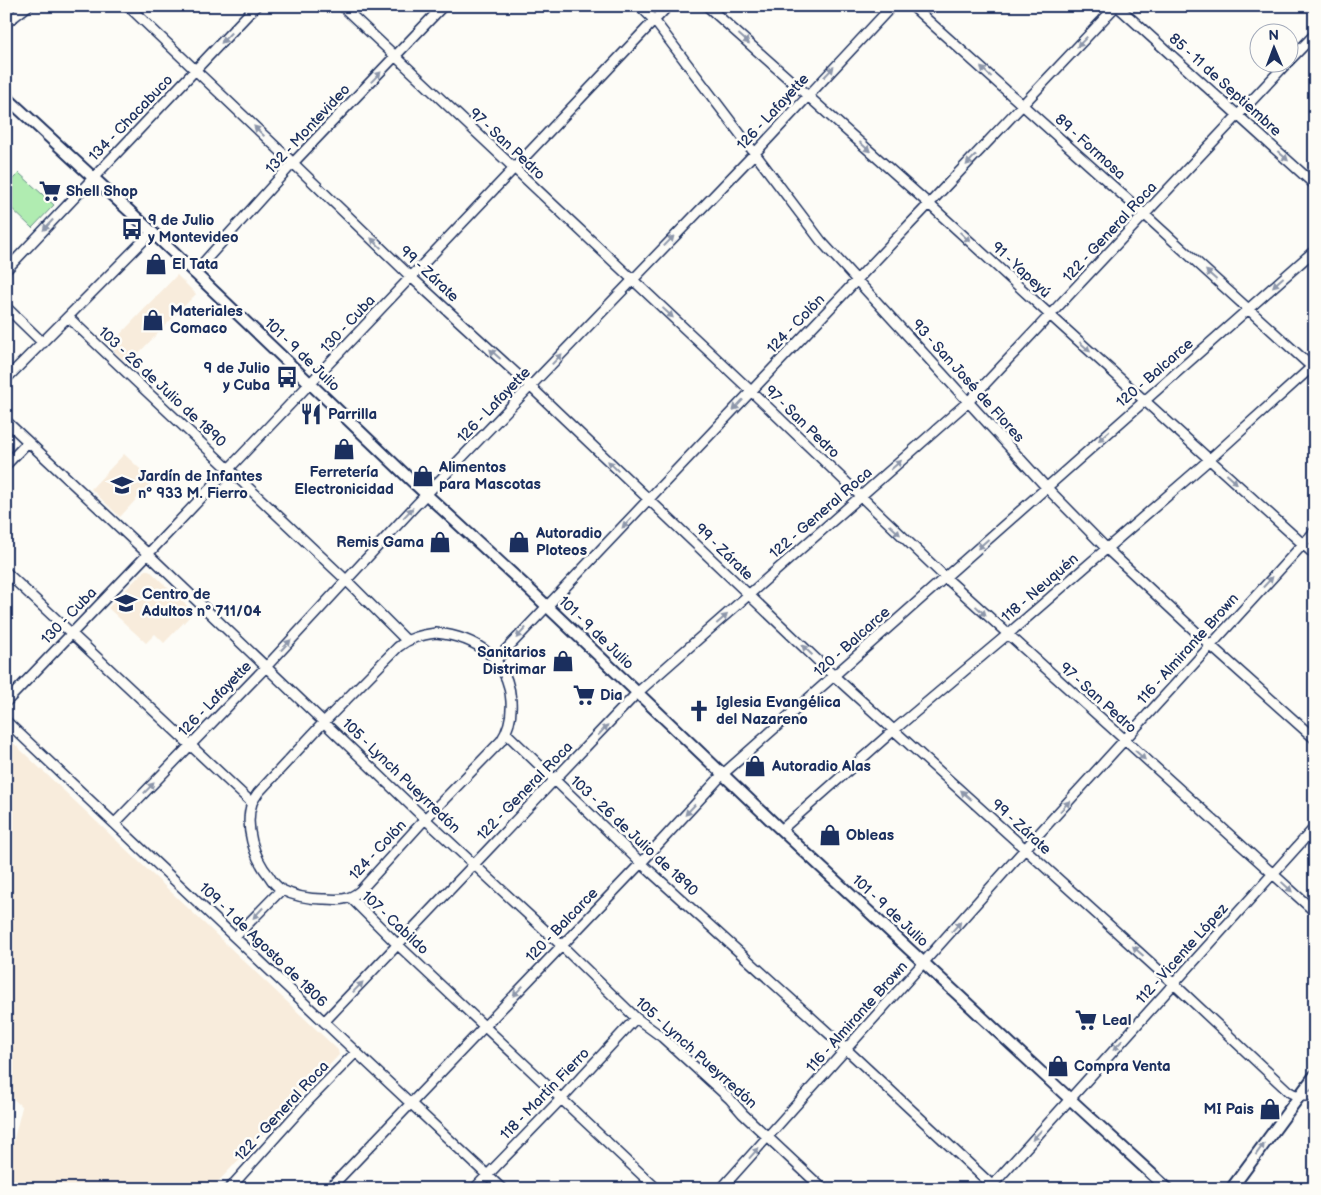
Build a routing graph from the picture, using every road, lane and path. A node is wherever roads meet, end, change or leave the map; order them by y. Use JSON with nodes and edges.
{"nodes":[{"id":1,"x":28,"y":6,"type":"edge"},
{"id":2,"x":128,"y":6,"type":"edge"},
{"id":3,"x":256,"y":6,"type":"edge"},
{"id":4,"x":342,"y":6,"type":"edge"},
{"id":5,"x":443,"y":6,"type":"edge"},
{"id":6,"x":640,"y":6,"type":"edge"},
{"id":7,"x":668,"y":6,"type":"edge"},
{"id":8,"x":707,"y":6,"type":"edge"},
{"id":9,"x":892,"y":6,"type":"edge"},
{"id":10,"x":912,"y":6,"type":"edge"},
{"id":11,"x":1116,"y":6,"type":"edge"},
{"id":12,"x":654,"y":20,"type":"junction"},
{"id":13,"x":6,"y":23,"type":"edge"},
{"id":14,"x":1315,"y":34,"type":"edge"},
{"id":15,"x":1298,"y":52,"type":"edge"},
{"id":16,"x":395,"y":57,"type":"junction"},
{"id":17,"x":196,"y":70,"type":"junction"},
{"id":18,"x":1279,"y":72,"type":"edge"},
{"id":19,"x":807,"y":96,"type":"junction"},
{"id":20,"x":6,"y":97,"type":"edge"},
{"id":21,"x":1022,"y":104,"type":"junction"},
{"id":22,"x":1238,"y":115,"type":"junction"},
{"id":23,"x":755,"y":153,"type":"junction"},
{"id":24,"x":293,"y":163,"type":"junction"},
{"id":25,"x":513,"y":169,"type":"junction"},
{"id":26,"x":93,"y":178,"type":"junction"},
{"id":27,"x":1315,"y":185,"type":"edge"},
{"id":28,"x":930,"y":204,"type":"junction"},
{"id":29,"x":1145,"y":215,"type":"junction"},
{"id":30,"x":152,"y":232,"type":"junction"},
{"id":31,"x":1315,"y":250,"type":"edge"},
{"id":32,"x":6,"y":270,"type":"edge"},
{"id":33,"x":194,"y":273,"type":"junction"},
{"id":34,"x":411,"y":277,"type":"junction"},
{"id":35,"x":858,"y":279,"type":"junction"},
{"id":36,"x":632,"y":280,"type":"junction"},
{"id":37,"x":6,"y":307,"type":"edge"},
{"id":38,"x":1248,"y":309,"type":"junction"},
{"id":39,"x":1050,"y":316,"type":"junction"},
{"id":40,"x":68,"y":317,"type":"junction"},
{"id":41,"x":43,"y":342,"type":"junction"},
{"id":42,"x":1314,"y":367,"type":"edge"},
{"id":43,"x":6,"y":379,"type":"edge"},
{"id":44,"x":311,"y":383,"type":"junction"},
{"id":45,"x":531,"y":386,"type":"junction"},
{"id":46,"x":751,"y":391,"type":"junction"},
{"id":47,"x":969,"y":401,"type":"junction"},
{"id":48,"x":1144,"y":401,"type":"junction"},
{"id":49,"x":6,"y":421,"type":"edge"},
{"id":50,"x":28,"y":442,"type":"junction"},
{"id":51,"x":1210,"y":459,"type":"junction"},
{"id":52,"x":6,"y":464,"type":"edge"},
{"id":53,"x":229,"y":469,"type":"junction"},
{"id":54,"x":1046,"y":487,"type":"junction"},
{"id":55,"x":427,"y":495,"type":"junction"},
{"id":56,"x":860,"y":497,"type":"junction"},
{"id":57,"x":648,"y":500,"type":"junction"},
{"id":58,"x":1315,"y":531,"type":"edge"},
{"id":59,"x":1303,"y":544,"type":"junction"},
{"id":60,"x":1107,"y":549,"type":"junction"},
{"id":61,"x":148,"y":554,"type":"junction"},
{"id":62,"x":1315,"y":555,"type":"edge"},
{"id":63,"x":6,"y":572,"type":"edge"},
{"id":64,"x":945,"y":578,"type":"junction"},
{"id":65,"x":346,"y":580,"type":"junction"},
{"id":66,"x":749,"y":595,"type":"junction"},
{"id":67,"x":547,"y":606,"type":"junction"},
{"id":68,"x":72,"y":633,"type":"junction"},
{"id":69,"x":1007,"y":635,"type":"junction"},
{"id":70,"x":406,"y":640,"type":"junction"},
{"id":71,"x":1210,"y":645,"type":"junction"},
{"id":72,"x":496,"y":660,"type":"junction"},
{"id":73,"x":266,"y":667,"type":"junction"},
{"id":74,"x":834,"y":676,"type":"junction"},
{"id":75,"x":637,"y":693,"type":"junction"},
{"id":76,"x":6,"y":702,"type":"edge"},
{"id":77,"x":6,"y":720,"type":"edge"},
{"id":78,"x":324,"y":722,"type":"junction"},
{"id":79,"x":894,"y":730,"type":"junction"},
{"id":80,"x":506,"y":733,"type":"junction"},
{"id":81,"x":1315,"y":739,"type":"edge"},
{"id":82,"x":1124,"y":741,"type":"junction"},
{"id":83,"x":190,"y":745,"type":"junction"},
{"id":84,"x":723,"y":774,"type":"junction"},
{"id":85,"x":555,"y":780,"type":"junction"},
{"id":86,"x":252,"y":803,"type":"junction"},
{"id":87,"x":425,"y":820,"type":"junction"},
{"id":88,"x":115,"y":823,"type":"junction"},
{"id":89,"x":1315,"y":827,"type":"edge"},
{"id":90,"x":781,"y":830,"type":"junction"},
{"id":91,"x":1025,"y":849,"type":"junction"},
{"id":92,"x":641,"y":863,"type":"junction"},
{"id":93,"x":474,"y":865,"type":"junction"},
{"id":94,"x":1273,"y":874,"type":"junction"},
{"id":95,"x":280,"y":890,"type":"junction"},
{"id":96,"x":351,"y":898,"type":"junction"},
{"id":97,"x":1315,"y":912,"type":"edge"},
{"id":98,"x":236,"y":937,"type":"junction"},
{"id":99,"x":398,"y":945,"type":"junction"},
{"id":100,"x":561,"y":946,"type":"junction"},
{"id":101,"x":924,"y":963,"type":"junction"},
{"id":102,"x":1174,"y":984,"type":"junction"},
{"id":103,"x":636,"y":1018,"type":"junction"},
{"id":104,"x":324,"y":1022,"type":"junction"},
{"id":105,"x":484,"y":1026,"type":"junction"},
{"id":106,"x":846,"y":1049,"type":"junction"},
{"id":107,"x":356,"y":1052,"type":"junction"},
{"id":108,"x":1315,"y":1075,"type":"edge"},
{"id":109,"x":1299,"y":1096,"type":"junction"},
{"id":110,"x":1315,"y":1096,"type":"edge"},
{"id":111,"x":561,"y":1099,"type":"junction"},
{"id":112,"x":1069,"y":1099,"type":"junction"},
{"id":113,"x":411,"y":1103,"type":"junction"},
{"id":114,"x":768,"y":1137,"type":"junction"},
{"id":115,"x":487,"y":1175,"type":"junction"},
{"id":116,"x":992,"y":1187,"type":"edge"},
{"id":117,"x":229,"y":1189,"type":"edge"},
{"id":118,"x":330,"y":1189,"type":"edge"},
{"id":119,"x":474,"y":1189,"type":"edge"},
{"id":120,"x":502,"y":1189,"type":"edge"},
{"id":121,"x":657,"y":1189,"type":"edge"},
{"id":122,"x":721,"y":1189,"type":"edge"},
{"id":123,"x":823,"y":1189,"type":"edge"},
{"id":124,"x":1168,"y":1189,"type":"edge"},
{"id":125,"x":1231,"y":1189,"type":"edge"}],
"edges":[{"from":1,"to":13,"type":"street"},
{"from":2,"to":17,"type":"street","name":"99 - Zárate"},
{"from":3,"to":17,"type":"street","name":"134 - Chacabuco","one_way":true},
{"from":4,"to":16,"type":"street","name":"97 - San Pedro"},
{"from":5,"to":16,"type":"street","name":"132 - Montevideo"},
{"from":6,"to":12,"type":"street","name":"93 - San José de Flores"},
{"from":7,"to":12,"type":"street","name":"130 - Cuba"},
{"from":8,"to":19,"type":"street","name":"91 - Yapeyú","one_way":true},
{"from":19,"to":9,"type":"street","name":"126 - Lafayette","one_way":true},
{"from":21,"to":10,"type":"street","name":"89 - Formosa","one_way":true},
{"from":11,"to":21,"type":"street","name":"124 - Colón","one_way":true},
{"from":11,"to":22,"type":"street","name":"85 - 11 de Septiembre"},
{"from":12,"to":23,"type":"street","name":"93 - San José de Flores"},
{"from":12,"to":25,"type":"street","name":"130 - Cuba"},
{"from":14,"to":15,"type":"street","name":"122 - General Roca"},
{"from":24,"to":16,"type":"street","name":"132 - Montevideo","one_way":true},
{"from":16,"to":25,"type":"street","name":"97 - San Pedro"},
{"from":24,"to":17,"type":"street","name":"99 - Zárate","one_way":true},
{"from":17,"to":26,"type":"street","name":"134 - Chacabuco"},
{"from":18,"to":22,"type":"street","name":"122 - General Roca"},
{"from":19,"to":23,"type":"street","name":"126 - Lafayette"},
{"from":19,"to":28,"type":"street","name":"91 - Yapeyú","one_way":true},
{"from":20,"to":26,"type":"street","name":"101 - 9 de Julio"},
{"from":21,"to":28,"type":"street","name":"124 - Colón","one_way":true},
{"from":21,"to":29,"type":"street","name":"89 - Formosa"},
{"from":22,"to":27,"type":"street","name":"85 - 11 de Septiembre","one_way":true},
{"from":22,"to":29,"type":"street","name":"122 - General Roca"},
{"from":23,"to":35,"type":"street","name":"93 - San José de Flores"},
{"from":36,"to":23,"type":"street","name":"126 - Lafayette","one_way":true},
{"from":24,"to":33,"type":"street","name":"132 - Montevideo"},
{"from":34,"to":24,"type":"street","name":"99 - Zárate","one_way":true},
{"from":25,"to":34,"type":"street","name":"130 - Cuba"},
{"from":25,"to":36,"type":"street","name":"97 - San Pedro"},
{"from":26,"to":30,"type":"street","name":"101 - 9 de Julio"},
{"from":26,"to":32,"type":"street","name":"134 - Chacabuco","one_way":true},
{"from":28,"to":35,"type":"street","name":"124 - Colón"},
{"from":28,"to":39,"type":"street","name":"91 - Yapeyú","one_way":true},
{"from":38,"to":29,"type":"street","name":"89 - Formosa","one_way":true},
{"from":29,"to":39,"type":"street","name":"122 - General Roca"},
{"from":30,"to":33,"type":"street","name":"101 - 9 de Julio"},
{"from":30,"to":40,"type":"street"},
{"from":31,"to":38,"type":"street","name":"120 - Balcarce","one_way":true},
{"from":33,"to":44,"type":"street","name":"101 - 9 de Julio"},
{"from":34,"to":44,"type":"street","name":"130 - Cuba"},
{"from":45,"to":34,"type":"street","name":"99 - Zárate","one_way":true},
{"from":35,"to":46,"type":"street","name":"124 - Colón"},
{"from":35,"to":47,"type":"street","name":"93 - San José de Flores"},
{"from":45,"to":36,"type":"street","name":"126 - Lafayette","one_way":true},
{"from":36,"to":46,"type":"street","name":"97 - San Pedro","one_way":true},
{"from":37,"to":41,"type":"street"},
{"from":38,"to":42,"type":"street","name":"89 - Formosa"},
{"from":38,"to":48,"type":"street","name":"120 - Balcarce"},
{"from":39,"to":47,"type":"street","name":"122 - General Roca"},
{"from":39,"to":48,"type":"street","name":"91 - Yapeyú","one_way":true},
{"from":40,"to":41,"type":"street"},
{"from":40,"to":53,"type":"street","name":"103 - 26 de Julio de 1890"},
{"from":41,"to":43,"type":"street"},
{"from":42,"to":51,"type":"street","name":"118 - Neuquén"},
{"from":44,"to":53,"type":"street","name":"130 - Cuba"},
{"from":44,"to":55,"type":"street","name":"101 - 9 de Julio"},
{"from":45,"to":55,"type":"street","name":"126 - Lafayette"},
{"from":57,"to":45,"type":"street","name":"99 - Zárate","one_way":true},
{"from":46,"to":56,"type":"street","name":"97 - San Pedro"},
{"from":46,"to":57,"type":"street","name":"124 - Colón","one_way":true},
{"from":47,"to":54,"type":"street","name":"93 - San José de Flores"},
{"from":56,"to":47,"type":"street","name":"122 - General Roca","one_way":true},
{"from":48,"to":51,"type":"street","name":"91 - Yapeyú"},
{"from":48,"to":54,"type":"street","name":"120 - Balcarce","one_way":true},
{"from":49,"to":50,"type":"street","name":"105 - Lynch Pueyrredón"},
{"from":50,"to":52,"type":"street"},
{"from":50,"to":61,"type":"street","name":"105 - Lynch Pueyrredón"},
{"from":51,"to":59,"type":"street","name":"91 - Yapeyú","one_way":true},
{"from":51,"to":60,"type":"street","name":"118 - Neuquén"},
{"from":53,"to":61,"type":"street","name":"130 - Cuba"},
{"from":53,"to":65,"type":"street","name":"103 - 26 de Julio de 1890"},
{"from":54,"to":60,"type":"street","name":"93 - San José de Flores"},
{"from":54,"to":64,"type":"street","name":"120 - Balcarce","one_way":true},
{"from":65,"to":55,"type":"street","name":"126 - Lafayette","one_way":true},
{"from":55,"to":67,"type":"street","name":"101 - 9 de Julio"},
{"from":56,"to":64,"type":"street","name":"97 - San Pedro","one_way":true},
{"from":56,"to":66,"type":"street","name":"122 - General Roca"},
{"from":57,"to":66,"type":"street","name":"99 - Zárate"},
{"from":57,"to":67,"type":"street","name":"124 - Colón","one_way":true},
{"from":58,"to":59,"type":"street","name":"116 - Almirante Brown"},
{"from":59,"to":62,"type":"street","name":"91 - Yapeyú"},
{"from":71,"to":59,"type":"street","name":"116 - Almirante Brown","one_way":true},
{"from":60,"to":69,"type":"street","name":"118 - Neuquén"},
{"from":60,"to":71,"type":"street","name":"93 - San José de Flores"},
{"from":61,"to":68,"type":"street","name":"130 - Cuba"},
{"from":61,"to":73,"type":"street","name":"105 - Lynch Pueyrredón"},
{"from":63,"to":68,"type":"street"},
{"from":64,"to":69,"type":"street","name":"97 - San Pedro","one_way":true},
{"from":64,"to":74,"type":"street","name":"120 - Balcarce"},
{"from":65,"to":70,"type":"street","name":"103 - 26 de Julio de 1890"},
{"from":73,"to":65,"type":"street","name":"126 - Lafayette","one_way":true},
{"from":74,"to":66,"type":"street","name":"99 - Zárate","one_way":true},
{"from":75,"to":66,"type":"street","name":"122 - General Roca","one_way":true},
{"from":67,"to":72,"type":"street","name":"124 - Colón","one_way":true},
{"from":67,"to":75,"type":"street","name":"101 - 9 de Julio"},
{"from":68,"to":76,"type":"street","name":"130 - Cuba"},
{"from":68,"to":83,"type":"street"},
{"from":69,"to":79,"type":"street","name":"118 - Neuquén"},
{"from":69,"to":82,"type":"street","name":"97 - San Pedro"},
{"from":70,"to":72,"type":"street"},
{"from":70,"to":78,"type":"street"},
{"from":71,"to":81,"type":"street","name":"93 - San José de Flores"},
{"from":71,"to":82,"type":"street","name":"116 - Almirante Brown"},
{"from":72,"to":80,"type":"street"},
{"from":73,"to":78,"type":"street","name":"105 - Lynch Pueyrredón"},
{"from":73,"to":83,"type":"street","name":"126 - Lafayette"},
{"from":74,"to":79,"type":"street","name":"99 - Zárate"},
{"from":74,"to":84,"type":"street","name":"120 - Balcarce"},
{"from":75,"to":84,"type":"street","name":"101 - 9 de Julio"},
{"from":85,"to":75,"type":"street","name":"122 - General Roca","one_way":true},
{"from":77,"to":88,"type":"street","name":"109 - 1 de Agosto de 1806"},
{"from":78,"to":86,"type":"street"},
{"from":78,"to":87,"type":"street","name":"105 - Lynch Pueyrredón"},
{"from":79,"to":90,"type":"street","name":"118 - Neuquén"},
{"from":91,"to":79,"type":"street","name":"99 - Zárate","one_way":true},
{"from":80,"to":85,"type":"street","name":"103 - 26 de Julio de 1890"},
{"from":80,"to":87,"type":"street","name":"124 - Colón"},
{"from":91,"to":82,"type":"street","name":"116 - Almirante Brown","one_way":true},
{"from":82,"to":94,"type":"street","name":"97 - San Pedro","one_way":true},
{"from":83,"to":86,"type":"street"},
{"from":88,"to":83,"type":"street","name":"126 - Lafayette","one_way":true},
{"from":84,"to":90,"type":"street","name":"101 - 9 de Julio"},
{"from":84,"to":92,"type":"street","name":"120 - Balcarce","one_way":true},
{"from":85,"to":92,"type":"street","name":"103 - 26 de Julio de 1890"},
{"from":85,"to":93,"type":"street","name":"122 - General Roca"},
{"from":86,"to":95,"type":"street"},
{"from":87,"to":93,"type":"street","name":"105 - Lynch Pueyrredón"},
{"from":87,"to":96,"type":"street","name":"124 - Colón"},
{"from":88,"to":98,"type":"street","name":"109 - 1 de Agosto de 1806"},
{"from":89,"to":94,"type":"street","name":"112 - Vicente López"},
{"from":90,"to":101,"type":"street","name":"101 - 9 de Julio"},
{"from":101,"to":91,"type":"street","name":"116 - Almirante Brown","one_way":true},
{"from":102,"to":91,"type":"street","name":"99 - Zárate","one_way":true},
{"from":92,"to":100,"type":"street","name":"120 - Balcarce"},
{"from":92,"to":106,"type":"street","name":"103 - 26 de Julio de 1890"},
{"from":93,"to":99,"type":"street","name":"122 - General Roca"},
{"from":93,"to":100,"type":"street","name":"105 - Lynch Pueyrredón"},
{"from":94,"to":97,"type":"street","name":"97 - San Pedro","one_way":true},
{"from":94,"to":102,"type":"street","name":"112 - Vicente López"},
{"from":95,"to":96,"type":"street","name":"107 - Cabildo"},
{"from":95,"to":98,"type":"street","one_way":true},
{"from":96,"to":99,"type":"street","name":"107 - Cabildo"},
{"from":98,"to":104,"type":"street","name":"109 - 1 de Agosto de 1806"},
{"from":104,"to":99,"type":"street","name":"122 - General Roca","one_way":true},
{"from":99,"to":105,"type":"street","name":"107 - Cabildo"},
{"from":100,"to":103,"type":"street","name":"105 - Lynch Pueyrredón"},
{"from":100,"to":105,"type":"street","name":"120 - Balcarce","one_way":true},
{"from":101,"to":106,"type":"street","name":"116 - Almirante Brown"},
{"from":101,"to":112,"type":"street","name":"101 - 9 de Julio"},
{"from":102,"to":109,"type":"street","name":"99 - Zárate"},
{"from":102,"to":112,"type":"street","name":"112 - Vicente López","one_way":true},
{"from":103,"to":111,"type":"street","name":"118 - Martín Fierro"},
{"from":103,"to":114,"type":"street","name":"105 - Lynch Pueyrredón"},
{"from":104,"to":107,"type":"street","name":"109 - 1 de Agosto de 1806"},
{"from":105,"to":111,"type":"street","name":"107 - Cabildo"},
{"from":105,"to":113,"type":"street","name":"120 - Balcarce"},
{"from":106,"to":114,"type":"street","name":"116 - Almirante Brown"},
{"from":106,"to":116,"type":"street","name":"103 - 26 de Julio de 1890"},
{"from":107,"to":113,"type":"street","name":"109 - 1 de Agosto de 1806"},
{"from":107,"to":117,"type":"street","name":"122 - General Roca"},
{"from":108,"to":109,"type":"street"},
{"from":109,"to":110,"type":"street"},
{"from":125,"to":109,"type":"street","one_way":true},
{"from":111,"to":115,"type":"street","name":"118 - Martín Fierro"},
{"from":111,"to":121,"type":"street","name":"107 - Cabildo"},
{"from":112,"to":116,"type":"street","name":"112 - Vicente López","one_way":true},
{"from":112,"to":124,"type":"street","name":"101 - 9 de Julio"},
{"from":113,"to":115,"type":"street","name":"109 - 1 de Agosto de 1806"},
{"from":113,"to":118,"type":"street","name":"120 - Balcarce"},
{"from":122,"to":114,"type":"street","name":"116 - Almirante Brown","one_way":true},
{"from":114,"to":123,"type":"street","name":"105 - Lynch Pueyrredón"},
{"from":115,"to":119,"type":"street","name":"118 - Martín Fierro"},
{"from":115,"to":120,"type":"street","name":"109 - 1 de Agosto de 1806"}]}
